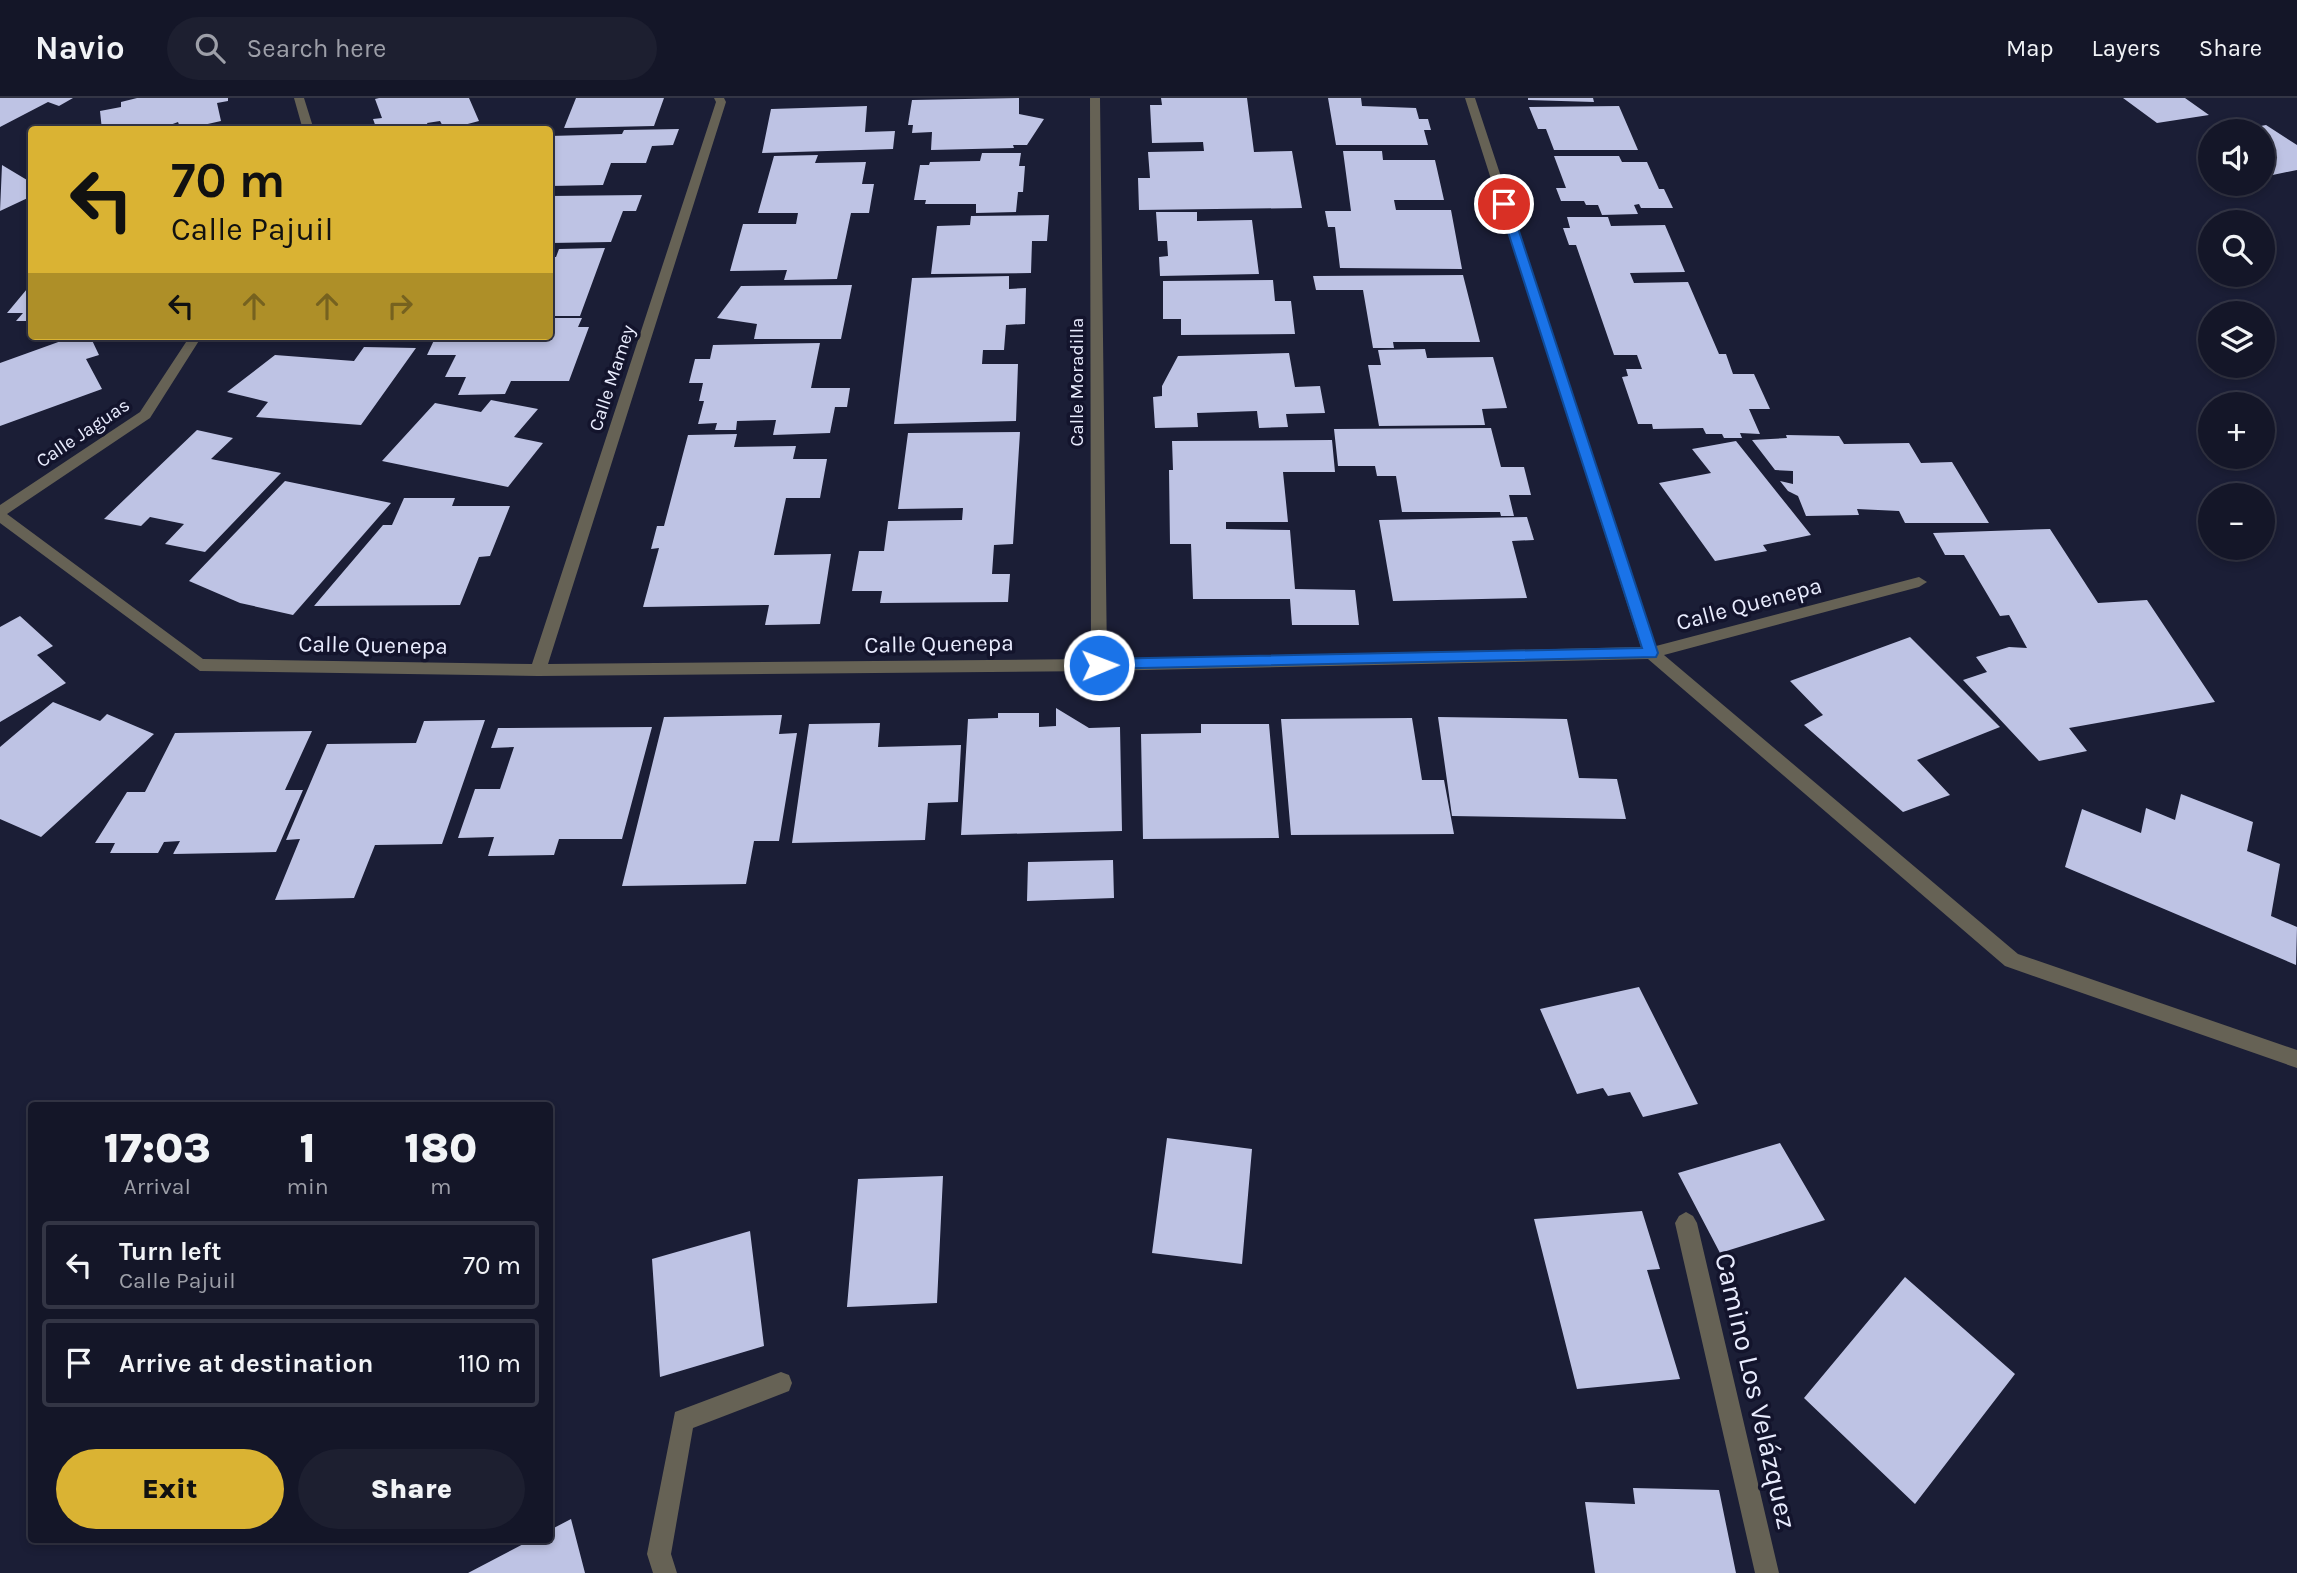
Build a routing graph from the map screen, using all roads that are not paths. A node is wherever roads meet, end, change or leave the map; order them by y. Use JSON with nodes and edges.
{"nodes":[{"id":1,"x":299,"y":98,"type":"edge"},
{"id":2,"x":719,"y":98,"type":"edge"},
{"id":3,"x":1095,"y":98,"type":"edge"},
{"id":4,"x":1470,"y":98,"type":"edge"},
{"id":5,"x":308,"y":126,"type":"edge"},
{"id":6,"x":193,"y":340,"type":"edge"},
{"id":7,"x":0,"y":514,"type":"edge"},
{"id":8,"x":1919,"y":582,"type":"dead end"},
{"id":9,"x":1651,"y":653,"type":"junction"},
{"id":10,"x":1099,"y":665,"type":"junction"},
{"id":11,"x":538,"y":670,"type":"junction"},
{"id":12,"x":2297,"y":1059,"type":"edge"},
{"id":13,"x":1686,"y":1223,"type":"dead end"},
{"id":14,"x":781,"y":1383,"type":"dead end"},
{"id":15,"x":665,"y":1573,"type":"edge"},
{"id":16,"x":1767,"y":1573,"type":"edge"}],
"edges":[{"from":1,"to":5,"type":"street"},
{"from":2,"to":11,"type":"street","name":"Calle Mamey"},
{"from":3,"to":10,"type":"street","name":"Calle Moradilla"},
{"from":4,"to":9,"type":"street"},
{"from":6,"to":7,"type":"street","name":"Calle Jaguas"},
{"from":7,"to":11,"type":"street","name":"Calle Quenepa"},
{"from":8,"to":9,"type":"street","name":"Calle Quenepa"},
{"from":9,"to":10,"type":"street","name":"Calle Quenepa"},
{"from":9,"to":12,"type":"street"},
{"from":10,"to":11,"type":"street","name":"Calle Quenepa"},
{"from":13,"to":16,"type":"street","name":"Camino Los Velázquez"},
{"from":14,"to":15,"type":"street"}]}
